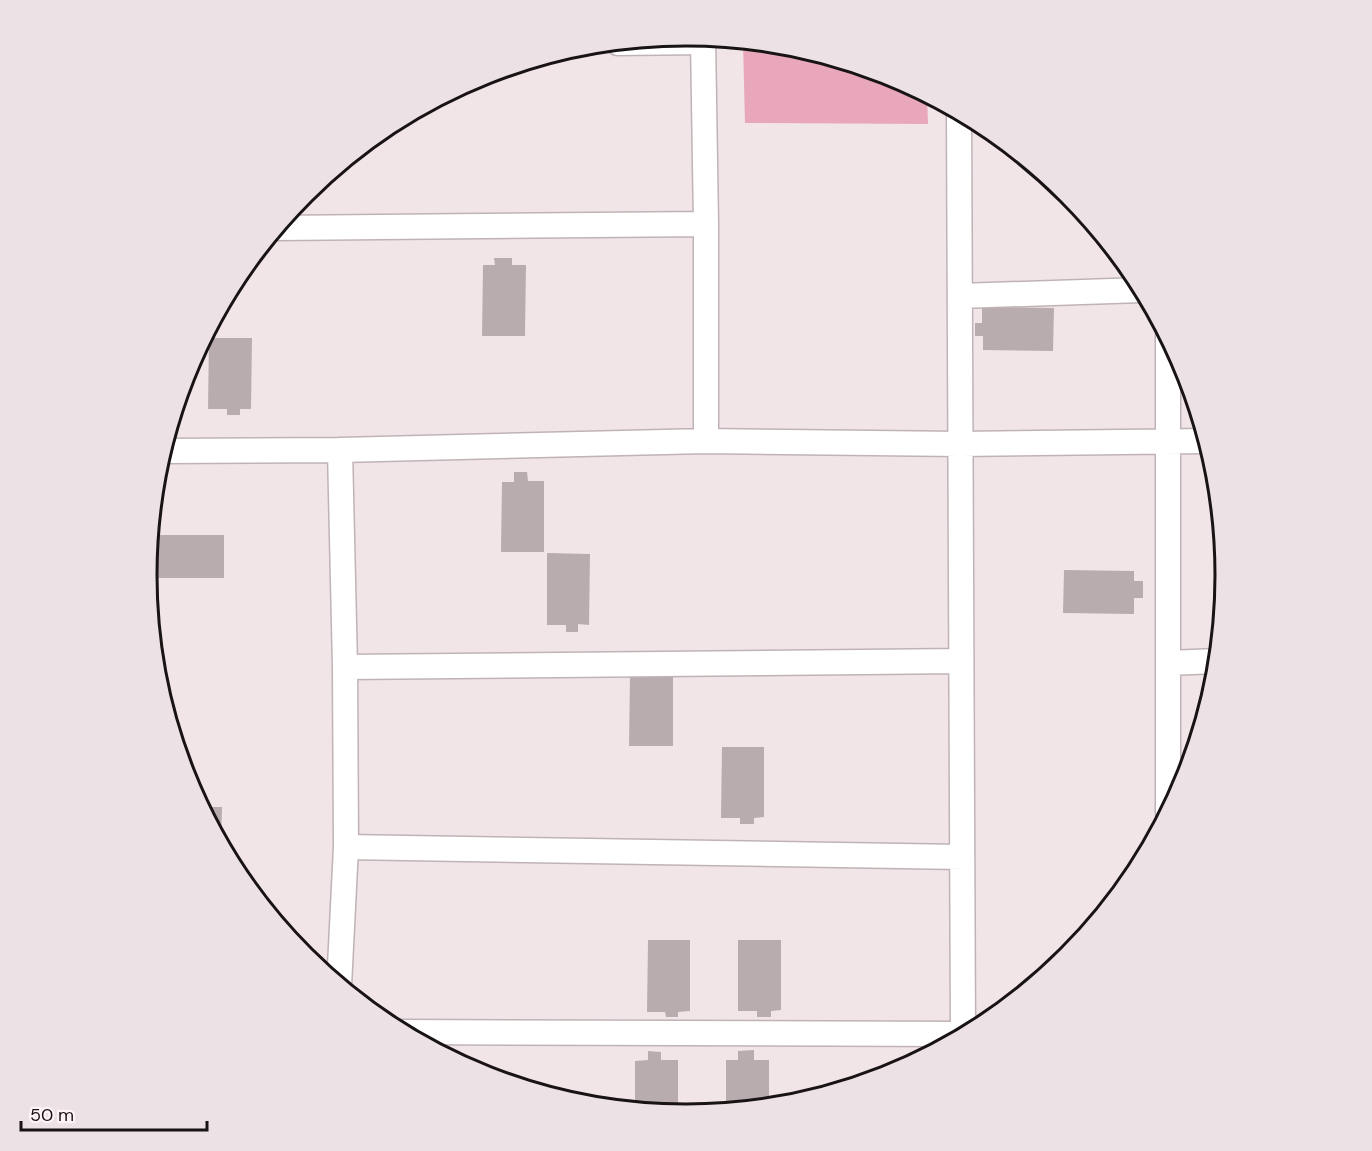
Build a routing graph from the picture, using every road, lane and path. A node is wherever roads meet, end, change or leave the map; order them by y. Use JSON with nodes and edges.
{"nodes":[{"id":1,"x":703,"y":47,"type":"edge"},
{"id":2,"x":959,"y":122,"type":"edge"},
{"id":3,"x":706,"y":224,"type":"junction"},
{"id":4,"x":287,"y":228,"type":"edge"},
{"id":5,"x":1131,"y":290,"type":"edge"},
{"id":6,"x":960,"y":296,"type":"junction"},
{"id":7,"x":1167,"y":357,"type":"edge"},
{"id":8,"x":706,"y":441,"type":"junction"},
{"id":9,"x":1168,"y":441,"type":"junction"},
{"id":10,"x":1197,"y":441,"type":"edge"},
{"id":11,"x":960,"y":444,"type":"junction"},
{"id":12,"x":340,"y":450,"type":"junction"},
{"id":13,"x":172,"y":451,"type":"edge"},
{"id":14,"x":961,"y":661,"type":"junction"},
{"id":15,"x":1208,"y":661,"type":"edge"},
{"id":16,"x":1168,"y":663,"type":"junction"},
{"id":17,"x":345,"y":667,"type":"junction"},
{"id":18,"x":1168,"y":792,"type":"edge"},
{"id":19,"x":346,"y":847,"type":"junction"},
{"id":20,"x":962,"y":857,"type":"junction"},
{"id":21,"x":340,"y":975,"type":"edge"},
{"id":22,"x":963,"y":1026,"type":"edge"},
{"id":23,"x":418,"y":1032,"type":"edge"},
{"id":24,"x":948,"y":1035,"type":"edge"}],
"edges":[{"from":1,"to":3,"type":"street"},
{"from":2,"to":6,"type":"street"},
{"from":3,"to":4,"type":"street"},
{"from":3,"to":8,"type":"street"},
{"from":5,"to":6,"type":"street"},
{"from":6,"to":11,"type":"street"},
{"from":7,"to":9,"type":"street"},
{"from":8,"to":11,"type":"street"},
{"from":8,"to":12,"type":"street"},
{"from":9,"to":10,"type":"street"},
{"from":9,"to":11,"type":"street"},
{"from":9,"to":16,"type":"street"},
{"from":11,"to":14,"type":"street"},
{"from":12,"to":13,"type":"street"},
{"from":12,"to":17,"type":"street"},
{"from":14,"to":17,"type":"street"},
{"from":14,"to":20,"type":"street"},
{"from":15,"to":16,"type":"street"},
{"from":16,"to":18,"type":"street"},
{"from":17,"to":19,"type":"street"},
{"from":19,"to":20,"type":"street"},
{"from":19,"to":21,"type":"street"},
{"from":20,"to":22,"type":"street"},
{"from":23,"to":24,"type":"street"}]}
